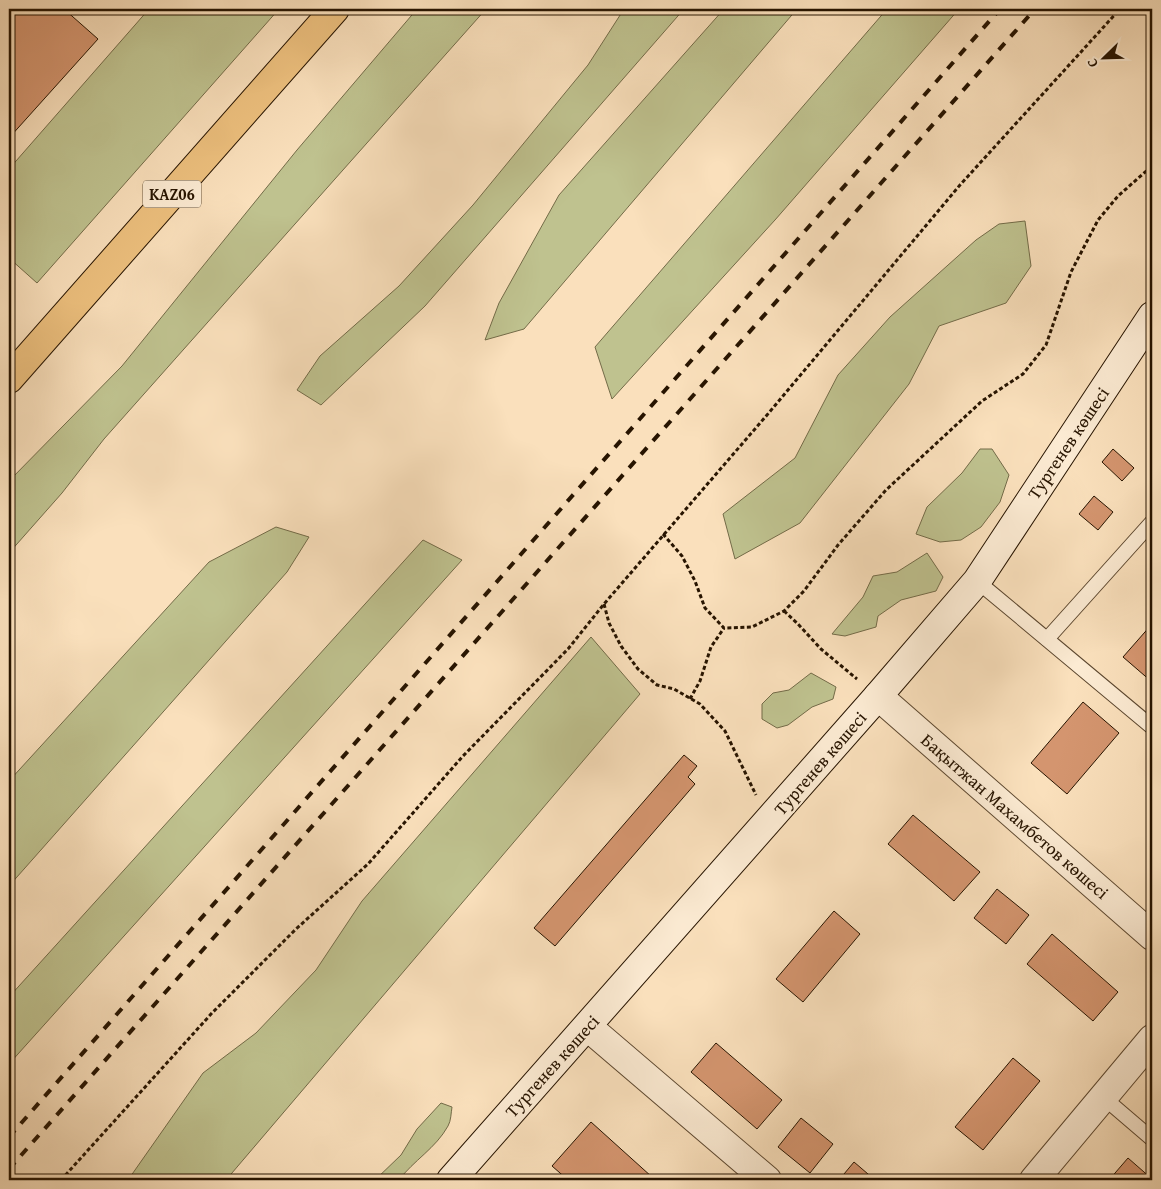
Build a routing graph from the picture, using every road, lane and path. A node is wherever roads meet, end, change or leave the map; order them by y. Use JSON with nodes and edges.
{"nodes":[{"id":1,"x":335,"y":9,"type":"edge"},
{"id":2,"x":1120,"y":9,"type":"edge"},
{"id":3,"x":1148,"y":9,"type":"edge"},
{"id":4,"x":1152,"y":19,"type":"edge"},
{"id":5,"x":1152,"y":166,"type":"edge"},
{"id":6,"x":1152,"y":316,"type":"edge"},
{"id":7,"x":9,"y":379,"type":"edge"},
{"id":8,"x":1152,"y":522,"type":"edge"},
{"id":9,"x":663,"y":534,"type":"junction"},
{"id":10,"x":977,"y":581,"type":"junction"},
{"id":11,"x":604,"y":604,"type":"junction"},
{"id":12,"x":784,"y":611,"type":"junction"},
{"id":13,"x":724,"y":628,"type":"junction"},
{"id":14,"x":1047,"y":639,"type":"junction"},
{"id":15,"x":878,"y":696,"type":"junction"},
{"id":16,"x":690,"y":699,"type":"junction"},
{"id":17,"x":1152,"y":727,"type":"edge"},
{"id":18,"x":770,"y":820,"type":"junction"},
{"id":19,"x":1152,"y":936,"type":"edge"},
{"id":20,"x":588,"y":1027,"type":"junction"},
{"id":21,"x":1152,"y":1038,"type":"edge"},
{"id":22,"x":1103,"y":1096,"type":"junction"},
{"id":23,"x":1152,"y":1139,"type":"edge"},
{"id":24,"x":61,"y":1180,"type":"edge"},
{"id":25,"x":451,"y":1180,"type":"edge"},
{"id":26,"x":767,"y":1180,"type":"edge"},
{"id":27,"x":1034,"y":1180,"type":"edge"}],
"edges":[{"from":1,"to":7,"type":"highway","number":"KАZ06"},
{"from":2,"to":9,"type":"path"},
{"from":3,"to":4,"type":"path"},
{"from":5,"to":12,"type":"path"},
{"from":6,"to":10,"type":"main road","name":"Тургенев көшесі"},
{"from":8,"to":14,"type":"lane"},
{"from":9,"to":11,"type":"path"},
{"from":9,"to":13,"type":"path"},
{"from":10,"to":14,"type":"lane"},
{"from":10,"to":15,"type":"main road","name":"Тургенев көшесі"},
{"from":11,"to":16,"type":"path"},
{"from":11,"to":24,"type":"path"},
{"from":12,"to":13,"type":"path"},
{"from":12,"to":15,"type":"path"},
{"from":13,"to":16,"type":"path"},
{"from":14,"to":17,"type":"lane"},
{"from":15,"to":18,"type":"main road","name":"Тургенев көшесі"},
{"from":15,"to":19,"type":"main road","name":"Бақытжан Махамбетов көшесі"},
{"from":16,"to":18,"type":"path"},
{"from":18,"to":20,"type":"main road","name":"Тургенев көшесі"},
{"from":20,"to":25,"type":"main road","name":"Тургенев көшесі"},
{"from":20,"to":26,"type":"main road"},
{"from":21,"to":22,"type":"main road"},
{"from":22,"to":23,"type":"lane"},
{"from":22,"to":27,"type":"main road"}]}
